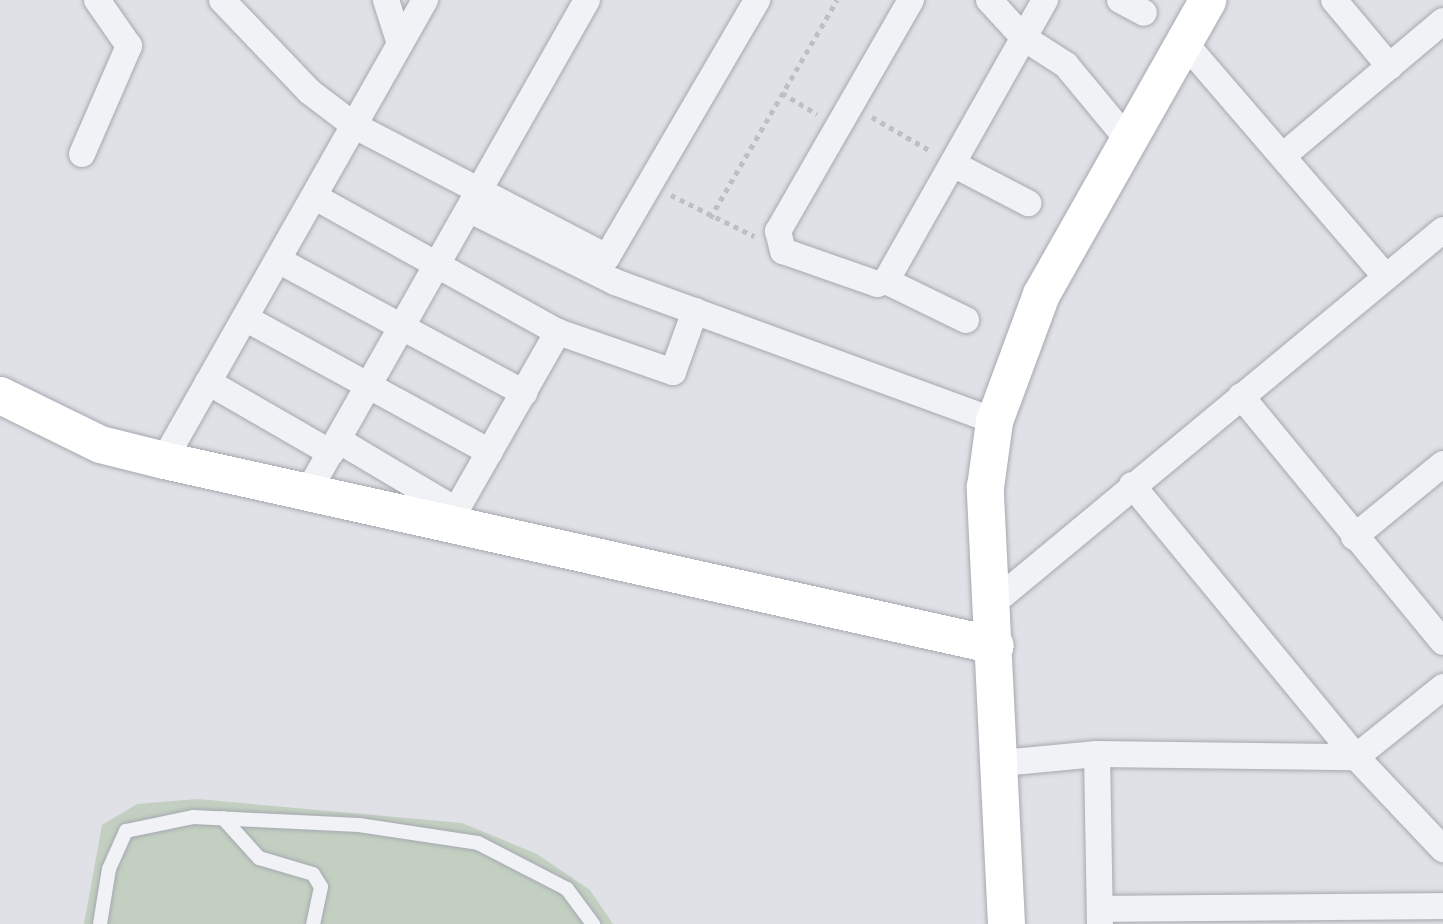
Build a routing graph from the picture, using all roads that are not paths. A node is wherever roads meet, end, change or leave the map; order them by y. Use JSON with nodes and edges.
{"nodes":[{"id":1,"x":97,"y":0,"type":"edge"},
{"id":2,"x":222,"y":0,"type":"edge"},
{"id":3,"x":386,"y":0,"type":"edge"},
{"id":4,"x":425,"y":0,"type":"edge"},
{"id":5,"x":587,"y":0,"type":"edge"},
{"id":6,"x":757,"y":0,"type":"edge"},
{"id":7,"x":911,"y":0,"type":"edge"},
{"id":8,"x":989,"y":0,"type":"edge"},
{"id":9,"x":1045,"y":0,"type":"edge"},
{"id":10,"x":1120,"y":0,"type":"edge"},
{"id":11,"x":1207,"y":0,"type":"edge"},
{"id":12,"x":1334,"y":0,"type":"edge"},
{"id":13,"x":1144,"y":12,"type":"dead end"},
{"id":14,"x":1443,"y":21,"type":"edge"},
{"id":15,"x":1024,"y":38,"type":"junction"},
{"id":16,"x":1183,"y":41,"type":"junction"},
{"id":17,"x":400,"y":44,"type":"junction"},
{"id":18,"x":1390,"y":67,"type":"junction"},
{"id":19,"x":355,"y":126,"type":"junction"},
{"id":20,"x":1128,"y":140,"type":"junction"},
{"id":21,"x":82,"y":154,"type":"dead end"},
{"id":22,"x":1284,"y":155,"type":"junction"},
{"id":23,"x":953,"y":164,"type":"junction"},
{"id":24,"x":315,"y":197,"type":"junction"},
{"id":25,"x":476,"y":201,"type":"junction"},
{"id":26,"x":1028,"y":203,"type":"dead end"},
{"id":27,"x":1443,"y":230,"type":"edge"},
{"id":28,"x":278,"y":260,"type":"junction"},
{"id":29,"x":439,"y":265,"type":"junction"},
{"id":30,"x":1386,"y":277,"type":"junction"},
{"id":31,"x":886,"y":281,"type":"junction"},
{"id":32,"x":695,"y":311,"type":"junction"},
{"id":33,"x":245,"y":318,"type":"junction"},
{"id":34,"x":966,"y":320,"type":"dead end"},
{"id":35,"x":404,"y":325,"type":"junction"},
{"id":36,"x":558,"y":332,"type":"junction"},
{"id":37,"x":208,"y":382,"type":"junction"},
{"id":38,"x":370,"y":384,"type":"junction"},
{"id":39,"x":524,"y":393,"type":"junction"},
{"id":40,"x":0,"y":395,"type":"edge"},
{"id":41,"x":1241,"y":396,"type":"junction"},
{"id":42,"x":994,"y":421,"type":"junction"},
{"id":43,"x":335,"y":446,"type":"junction"},
{"id":44,"x":490,"y":452,"type":"junction"},
{"id":45,"x":164,"y":460,"type":"junction"},
{"id":46,"x":1443,"y":464,"type":"edge"},
{"id":47,"x":1132,"y":485,"type":"junction"},
{"id":48,"x":309,"y":491,"type":"junction"},
{"id":49,"x":453,"y":516,"type":"junction"},
{"id":50,"x":1354,"y":537,"type":"junction"},
{"id":51,"x":992,"y":604,"type":"junction"},
{"id":52,"x":1443,"y":642,"type":"edge"},
{"id":53,"x":995,"y":645,"type":"junction"},
{"id":54,"x":1443,"y":687,"type":"edge"},
{"id":55,"x":1097,"y":754,"type":"junction"},
{"id":56,"x":1356,"y":757,"type":"junction"},
{"id":57,"x":1002,"y":763,"type":"junction"},
{"id":58,"x":223,"y":818,"type":"junction"},
{"id":59,"x":1443,"y":849,"type":"edge"},
{"id":60,"x":1443,"y":906,"type":"edge"},
{"id":61,"x":1100,"y":916,"type":"edge"},
{"id":62,"x":100,"y":924,"type":"edge"},
{"id":63,"x":313,"y":924,"type":"edge"},
{"id":64,"x":593,"y":924,"type":"edge"},
{"id":65,"x":1006,"y":924,"type":"edge"}],
"edges":[{"from":1,"to":21,"type":"street"},
{"from":2,"to":19,"type":"street"},
{"from":3,"to":17,"type":"street"},
{"from":4,"to":17,"type":"street"},
{"from":5,"to":25,"type":"street"},
{"from":6,"to":25,"type":"street"},
{"from":7,"to":31,"type":"street"},
{"from":8,"to":15,"type":"street"},
{"from":9,"to":15,"type":"street"},
{"from":10,"to":13,"type":"street"},
{"from":11,"to":16,"type":"street"},
{"from":12,"to":18,"type":"street"},
{"from":14,"to":18,"type":"street"},
{"from":15,"to":20,"type":"street"},
{"from":15,"to":23,"type":"street"},
{"from":16,"to":20,"type":"street"},
{"from":16,"to":22,"type":"street"},
{"from":17,"to":19,"type":"street"},
{"from":18,"to":22,"type":"street"},
{"from":19,"to":24,"type":"street"},
{"from":19,"to":25,"type":"street"},
{"from":20,"to":42,"type":"street"},
{"from":22,"to":30,"type":"street"},
{"from":23,"to":26,"type":"street"},
{"from":23,"to":31,"type":"street"},
{"from":24,"to":28,"type":"street"},
{"from":24,"to":29,"type":"street"},
{"from":25,"to":29,"type":"street"},
{"from":25,"to":32,"type":"street"},
{"from":27,"to":30,"type":"street"},
{"from":28,"to":33,"type":"street"},
{"from":28,"to":35,"type":"street"},
{"from":29,"to":35,"type":"street"},
{"from":29,"to":36,"type":"street"},
{"from":30,"to":41,"type":"street"},
{"from":31,"to":34,"type":"street"},
{"from":32,"to":36,"type":"street"},
{"from":32,"to":42,"type":"street"},
{"from":33,"to":37,"type":"street"},
{"from":33,"to":38,"type":"street"},
{"from":35,"to":38,"type":"street"},
{"from":35,"to":39,"type":"street"},
{"from":36,"to":39,"type":"street"},
{"from":37,"to":43,"type":"street"},
{"from":37,"to":45,"type":"street"},
{"from":38,"to":43,"type":"street"},
{"from":38,"to":44,"type":"street"},
{"from":39,"to":44,"type":"street"},
{"from":40,"to":45,"type":"street"},
{"from":41,"to":47,"type":"street"},
{"from":41,"to":50,"type":"street"},
{"from":42,"to":51,"type":"street"},
{"from":43,"to":48,"type":"street"},
{"from":43,"to":49,"type":"street"},
{"from":44,"to":49,"type":"street"},
{"from":45,"to":48,"type":"street"},
{"from":46,"to":50,"type":"street"},
{"from":47,"to":51,"type":"street"},
{"from":47,"to":56,"type":"street"},
{"from":48,"to":49,"type":"street"},
{"from":49,"to":53,"type":"street"},
{"from":50,"to":52,"type":"street"},
{"from":51,"to":53,"type":"street"},
{"from":53,"to":57,"type":"street"},
{"from":54,"to":56,"type":"street"},
{"from":55,"to":56,"type":"street"},
{"from":55,"to":57,"type":"street"},
{"from":55,"to":61,"type":"street"},
{"from":56,"to":59,"type":"street"},
{"from":57,"to":65,"type":"street"},
{"from":58,"to":62,"type":"lane"},
{"from":58,"to":63,"type":"lane"},
{"from":58,"to":64,"type":"lane"},
{"from":60,"to":61,"type":"street"}]}
